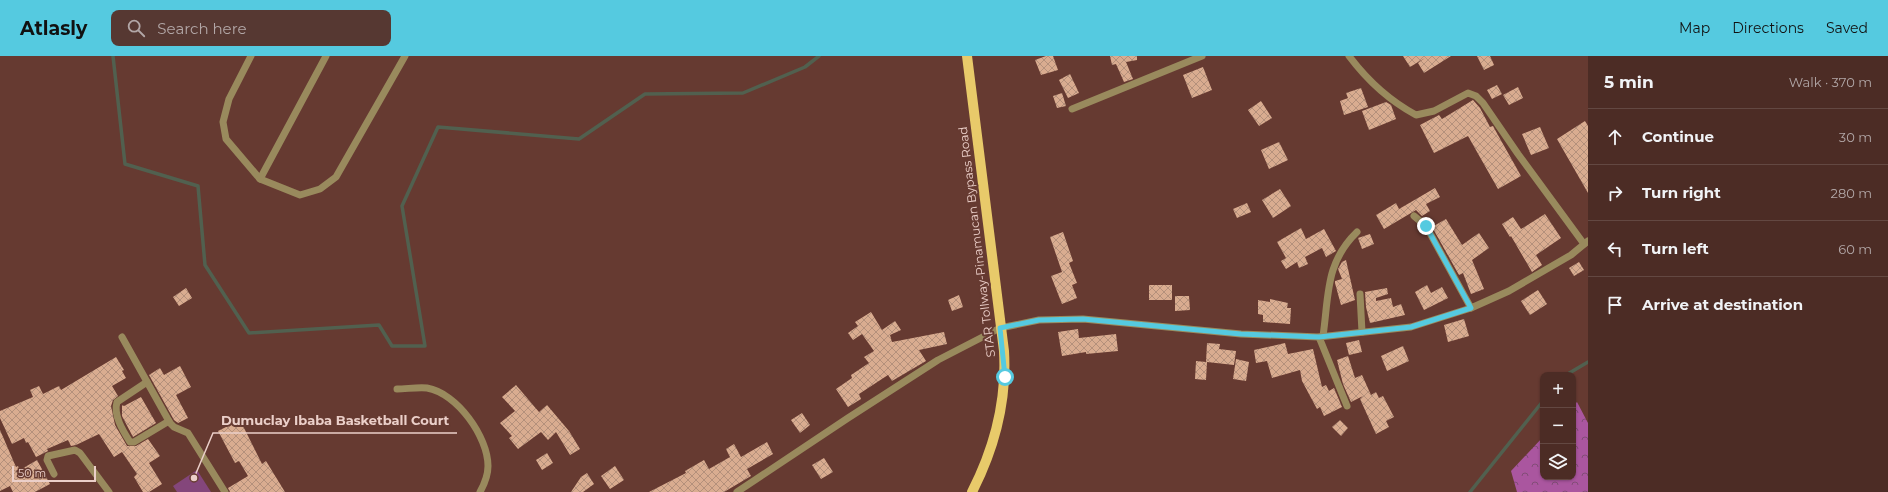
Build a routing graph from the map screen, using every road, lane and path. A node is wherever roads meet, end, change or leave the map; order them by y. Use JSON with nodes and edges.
{"nodes":[{"id":1,"x":250,"y":56,"type":"edge"},
{"id":2,"x":326,"y":56,"type":"edge"},
{"id":3,"x":406,"y":56,"type":"edge"},
{"id":4,"x":967,"y":56,"type":"edge"},
{"id":5,"x":1202,"y":56,"type":"edge"},
{"id":6,"x":1348,"y":56,"type":"edge"},
{"id":7,"x":1072,"y":109,"type":"dead end"},
{"id":8,"x":260,"y":179,"type":"junction"},
{"id":9,"x":1414,"y":216,"type":"dead end"},
{"id":10,"x":1357,"y":232,"type":"dead end"},
{"id":11,"x":1586,"y":243,"type":"edge"},
{"id":12,"x":1360,"y":294,"type":"dead end"},
{"id":13,"x":1471,"y":308,"type":"junction"},
{"id":14,"x":1000,"y":328,"type":"junction"},
{"id":15,"x":1362,"y":332,"type":"junction"},
{"id":16,"x":1321,"y":336,"type":"junction"},
{"id":17,"x":122,"y":337,"type":"dead end"},
{"id":18,"x":147,"y":382,"type":"junction"},
{"id":19,"x":397,"y":389,"type":"dead end"},
{"id":20,"x":1346,"y":406,"type":"dead end"},
{"id":21,"x":169,"y":421,"type":"junction"},
{"id":22,"x":54,"y":474,"type":"dead end"},
{"id":23,"x":109,"y":492,"type":"edge"},
{"id":24,"x":225,"y":492,"type":"edge"},
{"id":25,"x":480,"y":492,"type":"edge"},
{"id":26,"x":737,"y":492,"type":"edge"},
{"id":27,"x":972,"y":492,"type":"edge"}],
"edges":[{"from":1,"to":8,"type":"street"},
{"from":2,"to":8,"type":"street"},
{"from":3,"to":8,"type":"street"},
{"from":4,"to":14,"type":"main road","name":"STAR Tollway-Pinamucan Bypass Road"},
{"from":5,"to":7,"type":"street"},
{"from":6,"to":11,"type":"street"},
{"from":9,"to":13,"type":"street"},
{"from":10,"to":16,"type":"street"},
{"from":11,"to":13,"type":"street"},
{"from":12,"to":15,"type":"street"},
{"from":13,"to":15,"type":"street"},
{"from":14,"to":16,"type":"street"},
{"from":14,"to":26,"type":"street"},
{"from":14,"to":27,"type":"main road","name":"STAR Tollway-Pinamucan Bypass Road"},
{"from":15,"to":16,"type":"street"},
{"from":16,"to":20,"type":"street"},
{"from":17,"to":18,"type":"street"},
{"from":18,"to":21,"type":"street"},
{"from":18,"to":21,"type":"street"},
{"from":19,"to":25,"type":"street"},
{"from":21,"to":24,"type":"street"},
{"from":22,"to":23,"type":"street"}]}
